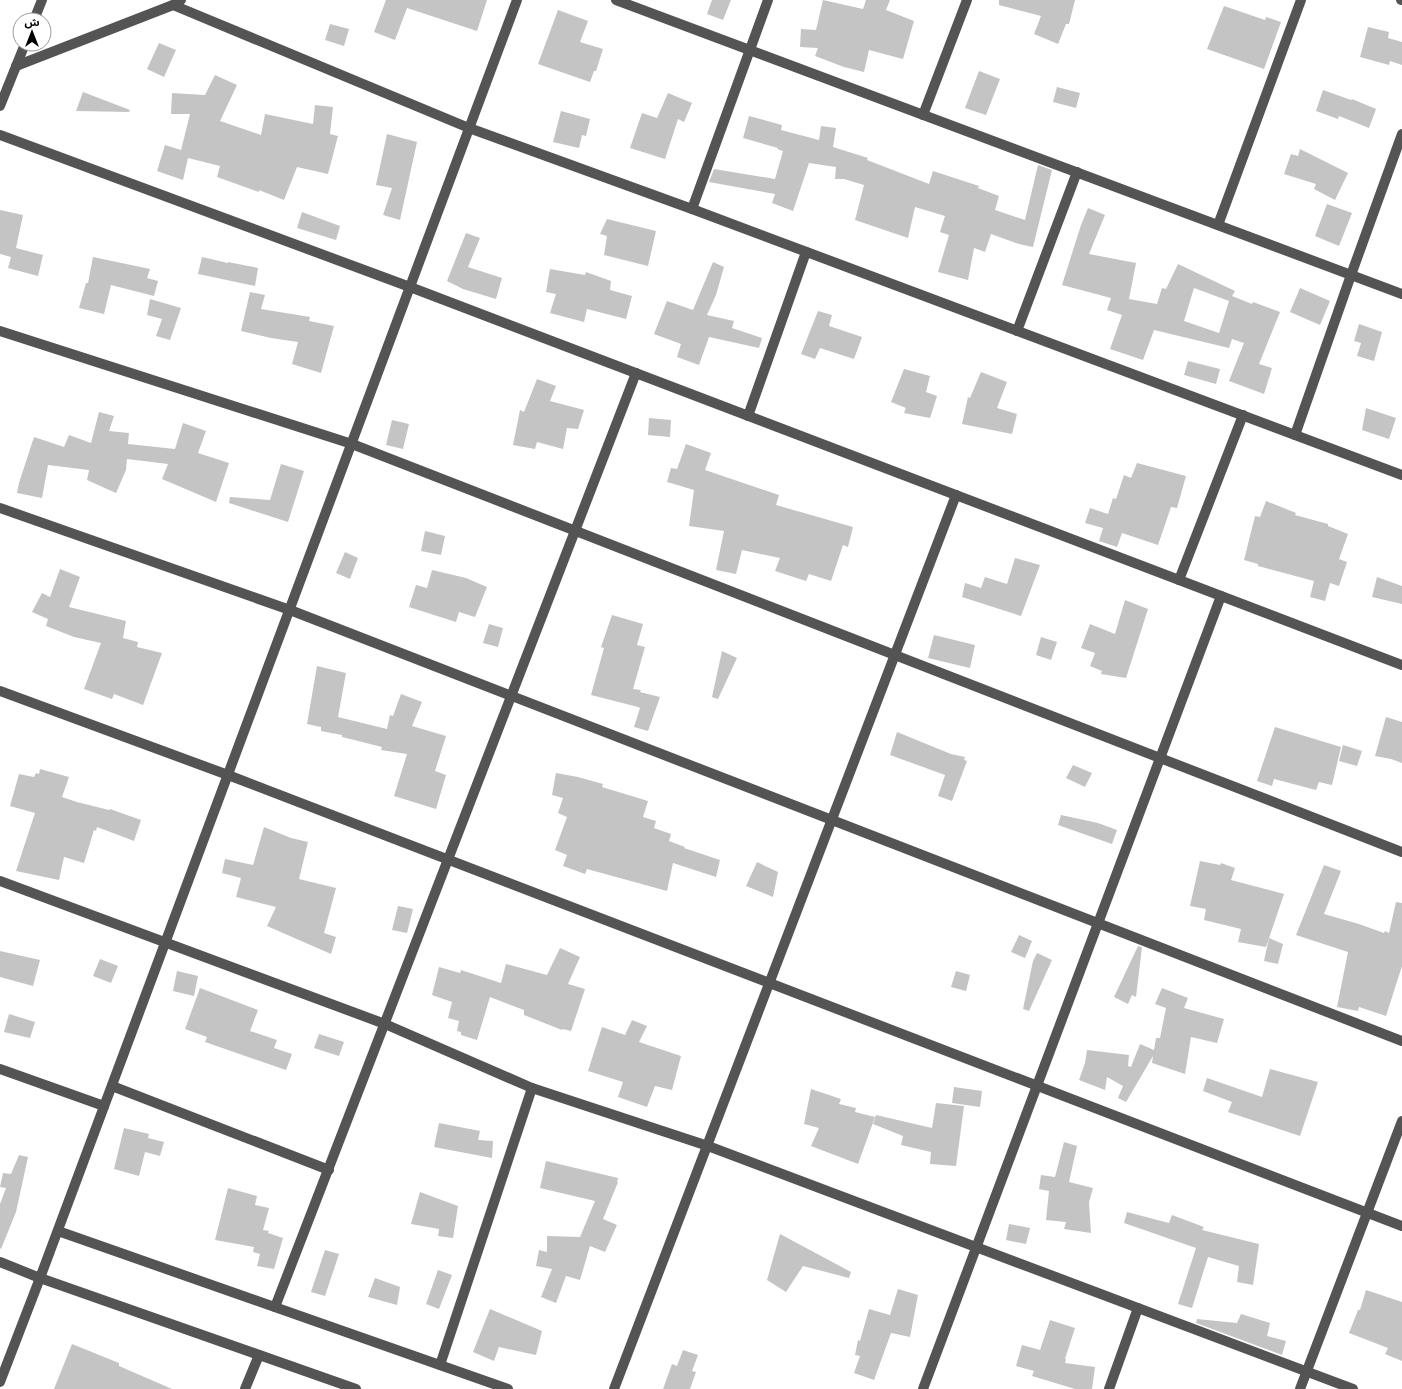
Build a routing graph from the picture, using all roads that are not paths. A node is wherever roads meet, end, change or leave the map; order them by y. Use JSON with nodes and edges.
{"nodes":[{"id":1,"x":42,"y":0,"type":"edge"},
{"id":2,"x":517,"y":0,"type":"edge"},
{"id":3,"x":616,"y":0,"type":"edge"},
{"id":4,"x":768,"y":0,"type":"edge"},
{"id":5,"x":967,"y":0,"type":"edge"},
{"id":6,"x":1302,"y":0,"type":"edge"},
{"id":7,"x":177,"y":3,"type":"edge"},
{"id":8,"x":37,"y":12,"type":"edge"},
{"id":9,"x":750,"y":50,"type":"junction"},
{"id":10,"x":22,"y":52,"type":"edge"},
{"id":11,"x":16,"y":66,"type":"junction"},
{"id":12,"x":0,"y":106,"type":"edge"},
{"id":13,"x":923,"y":115,"type":"junction"},
{"id":14,"x":469,"y":128,"type":"junction"},
{"id":15,"x":1402,"y":134,"type":"edge"},
{"id":16,"x":0,"y":135,"type":"edge"},
{"id":17,"x":1077,"y":172,"type":"junction"},
{"id":18,"x":692,"y":209,"type":"junction"},
{"id":19,"x":1218,"y":225,"type":"junction"},
{"id":20,"x":806,"y":252,"type":"junction"},
{"id":21,"x":1351,"y":275,"type":"junction"},
{"id":22,"x":410,"y":287,"type":"junction"},
{"id":23,"x":1402,"y":294,"type":"edge"},
{"id":24,"x":1017,"y":330,"type":"junction"},
{"id":25,"x":0,"y":332,"type":"edge"},
{"id":26,"x":636,"y":373,"type":"junction"},
{"id":27,"x":1243,"y":415,"type":"junction"},
{"id":28,"x":748,"y":416,"type":"junction"},
{"id":29,"x":1295,"y":435,"type":"junction"},
{"id":30,"x":352,"y":444,"type":"junction"},
{"id":31,"x":1402,"y":475,"type":"edge"},
{"id":32,"x":956,"y":495,"type":"junction"},
{"id":33,"x":0,"y":508,"type":"edge"},
{"id":34,"x":576,"y":531,"type":"junction"},
{"id":35,"x":1179,"y":580,"type":"junction"},
{"id":36,"x":1221,"y":596,"type":"junction"},
{"id":37,"x":290,"y":610,"type":"junction"},
{"id":38,"x":895,"y":655,"type":"junction"},
{"id":39,"x":1402,"y":665,"type":"edge"},
{"id":40,"x":0,"y":691,"type":"edge"},
{"id":41,"x":512,"y":696,"type":"junction"},
{"id":42,"x":1160,"y":758,"type":"junction"},
{"id":43,"x":228,"y":775,"type":"junction"},
{"id":44,"x":832,"y":820,"type":"junction"},
{"id":45,"x":1402,"y":852,"type":"edge"},
{"id":46,"x":449,"y":860,"type":"junction"},
{"id":47,"x":0,"y":881,"type":"edge"},
{"id":48,"x":1098,"y":923,"type":"junction"},
{"id":49,"x":166,"y":942,"type":"junction"},
{"id":50,"x":770,"y":983,"type":"junction"},
{"id":51,"x":385,"y":1024,"type":"junction"},
{"id":52,"x":1402,"y":1041,"type":"edge"},
{"id":53,"x":0,"y":1068,"type":"edge"},
{"id":54,"x":112,"y":1086,"type":"junction"},
{"id":55,"x":1037,"y":1086,"type":"junction"},
{"id":56,"x":532,"y":1088,"type":"junction"},
{"id":57,"x":104,"y":1106,"type":"junction"},
{"id":58,"x":1402,"y":1122,"type":"edge"},
{"id":59,"x":708,"y":1146,"type":"junction"},
{"id":60,"x":329,"y":1170,"type":"junction"},
{"id":61,"x":1367,"y":1213,"type":"junction"},
{"id":62,"x":1402,"y":1226,"type":"edge"},
{"id":63,"x":58,"y":1231,"type":"junction"},
{"id":64,"x":977,"y":1247,"type":"junction"},
{"id":65,"x":0,"y":1262,"type":"edge"},
{"id":66,"x":40,"y":1278,"type":"junction"},
{"id":67,"x":276,"y":1306,"type":"junction"},
{"id":68,"x":1138,"y":1308,"type":"junction"},
{"id":69,"x":259,"y":1355,"type":"junction"},
{"id":70,"x":440,"y":1365,"type":"junction"},
{"id":71,"x":1307,"y":1372,"type":"junction"},
{"id":72,"x":0,"y":1382,"type":"edge"},
{"id":73,"x":245,"y":1389,"type":"edge"},
{"id":74,"x":356,"y":1389,"type":"edge"},
{"id":75,"x":508,"y":1389,"type":"edge"},
{"id":76,"x":614,"y":1389,"type":"edge"},
{"id":77,"x":923,"y":1389,"type":"edge"},
{"id":78,"x":1109,"y":1389,"type":"edge"},
{"id":79,"x":1300,"y":1389,"type":"edge"},
{"id":80,"x":1353,"y":1389,"type":"edge"}],
"edges":[{"from":1,"to":8,"type":"street"},
{"from":2,"to":14,"type":"street"},
{"from":3,"to":9,"type":"street"},
{"from":4,"to":9,"type":"street"},
{"from":5,"to":13,"type":"street"},
{"from":6,"to":19,"type":"street"},
{"from":7,"to":11,"type":"street"},
{"from":7,"to":14,"type":"street"},
{"from":9,"to":13,"type":"street"},
{"from":9,"to":18,"type":"street"},
{"from":10,"to":11,"type":"street"},
{"from":11,"to":12,"type":"street"},
{"from":13,"to":17,"type":"street"},
{"from":14,"to":18,"type":"street"},
{"from":14,"to":22,"type":"street"},
{"from":15,"to":21,"type":"street"},
{"from":16,"to":22,"type":"street"},
{"from":17,"to":19,"type":"street"},
{"from":17,"to":24,"type":"street"},
{"from":18,"to":20,"type":"street"},
{"from":19,"to":21,"type":"street"},
{"from":20,"to":24,"type":"street"},
{"from":20,"to":28,"type":"street"},
{"from":21,"to":23,"type":"street"},
{"from":21,"to":29,"type":"street"},
{"from":22,"to":26,"type":"street"},
{"from":22,"to":30,"type":"street"},
{"from":24,"to":27,"type":"street"},
{"from":25,"to":30,"type":"street"},
{"from":26,"to":28,"type":"street"},
{"from":26,"to":34,"type":"street"},
{"from":27,"to":29,"type":"street"},
{"from":27,"to":35,"type":"street"},
{"from":28,"to":32,"type":"street"},
{"from":29,"to":31,"type":"street"},
{"from":30,"to":34,"type":"street"},
{"from":30,"to":37,"type":"street"},
{"from":32,"to":35,"type":"street"},
{"from":32,"to":38,"type":"street"},
{"from":33,"to":37,"type":"street"},
{"from":34,"to":38,"type":"street"},
{"from":34,"to":41,"type":"street"},
{"from":35,"to":36,"type":"street"},
{"from":36,"to":39,"type":"street"},
{"from":36,"to":42,"type":"street"},
{"from":37,"to":41,"type":"street"},
{"from":37,"to":43,"type":"street"},
{"from":38,"to":42,"type":"street"},
{"from":38,"to":44,"type":"street"},
{"from":40,"to":43,"type":"street"},
{"from":41,"to":44,"type":"street"},
{"from":41,"to":46,"type":"street"},
{"from":42,"to":45,"type":"street"},
{"from":42,"to":48,"type":"street"},
{"from":43,"to":46,"type":"street"},
{"from":43,"to":49,"type":"street"},
{"from":44,"to":48,"type":"street"},
{"from":44,"to":50,"type":"street"},
{"from":46,"to":50,"type":"street"},
{"from":46,"to":51,"type":"street"},
{"from":47,"to":49,"type":"street"},
{"from":48,"to":52,"type":"street"},
{"from":48,"to":55,"type":"street"},
{"from":49,"to":51,"type":"street"},
{"from":49,"to":54,"type":"street"},
{"from":50,"to":55,"type":"street"},
{"from":50,"to":59,"type":"street"},
{"from":51,"to":56,"type":"street"},
{"from":51,"to":60,"type":"street"},
{"from":53,"to":57,"type":"street"},
{"from":54,"to":57,"type":"street"},
{"from":54,"to":60,"type":"street"},
{"from":55,"to":61,"type":"street"},
{"from":55,"to":64,"type":"street"},
{"from":56,"to":59,"type":"street"},
{"from":56,"to":70,"type":"street"},
{"from":57,"to":63,"type":"street"},
{"from":58,"to":61,"type":"street"},
{"from":59,"to":64,"type":"street"},
{"from":59,"to":76,"type":"street"},
{"from":60,"to":67,"type":"street"},
{"from":61,"to":62,"type":"street"},
{"from":61,"to":71,"type":"street"},
{"from":63,"to":66,"type":"street"},
{"from":63,"to":67,"type":"street"},
{"from":64,"to":68,"type":"street"},
{"from":64,"to":77,"type":"street"},
{"from":65,"to":66,"type":"street"},
{"from":66,"to":69,"type":"street"},
{"from":66,"to":72,"type":"street"},
{"from":67,"to":70,"type":"street"},
{"from":68,"to":71,"type":"street"},
{"from":68,"to":78,"type":"street"},
{"from":69,"to":73,"type":"street"},
{"from":69,"to":74,"type":"street"},
{"from":70,"to":75,"type":"street"},
{"from":71,"to":79,"type":"street"},
{"from":71,"to":80,"type":"street"}]}
